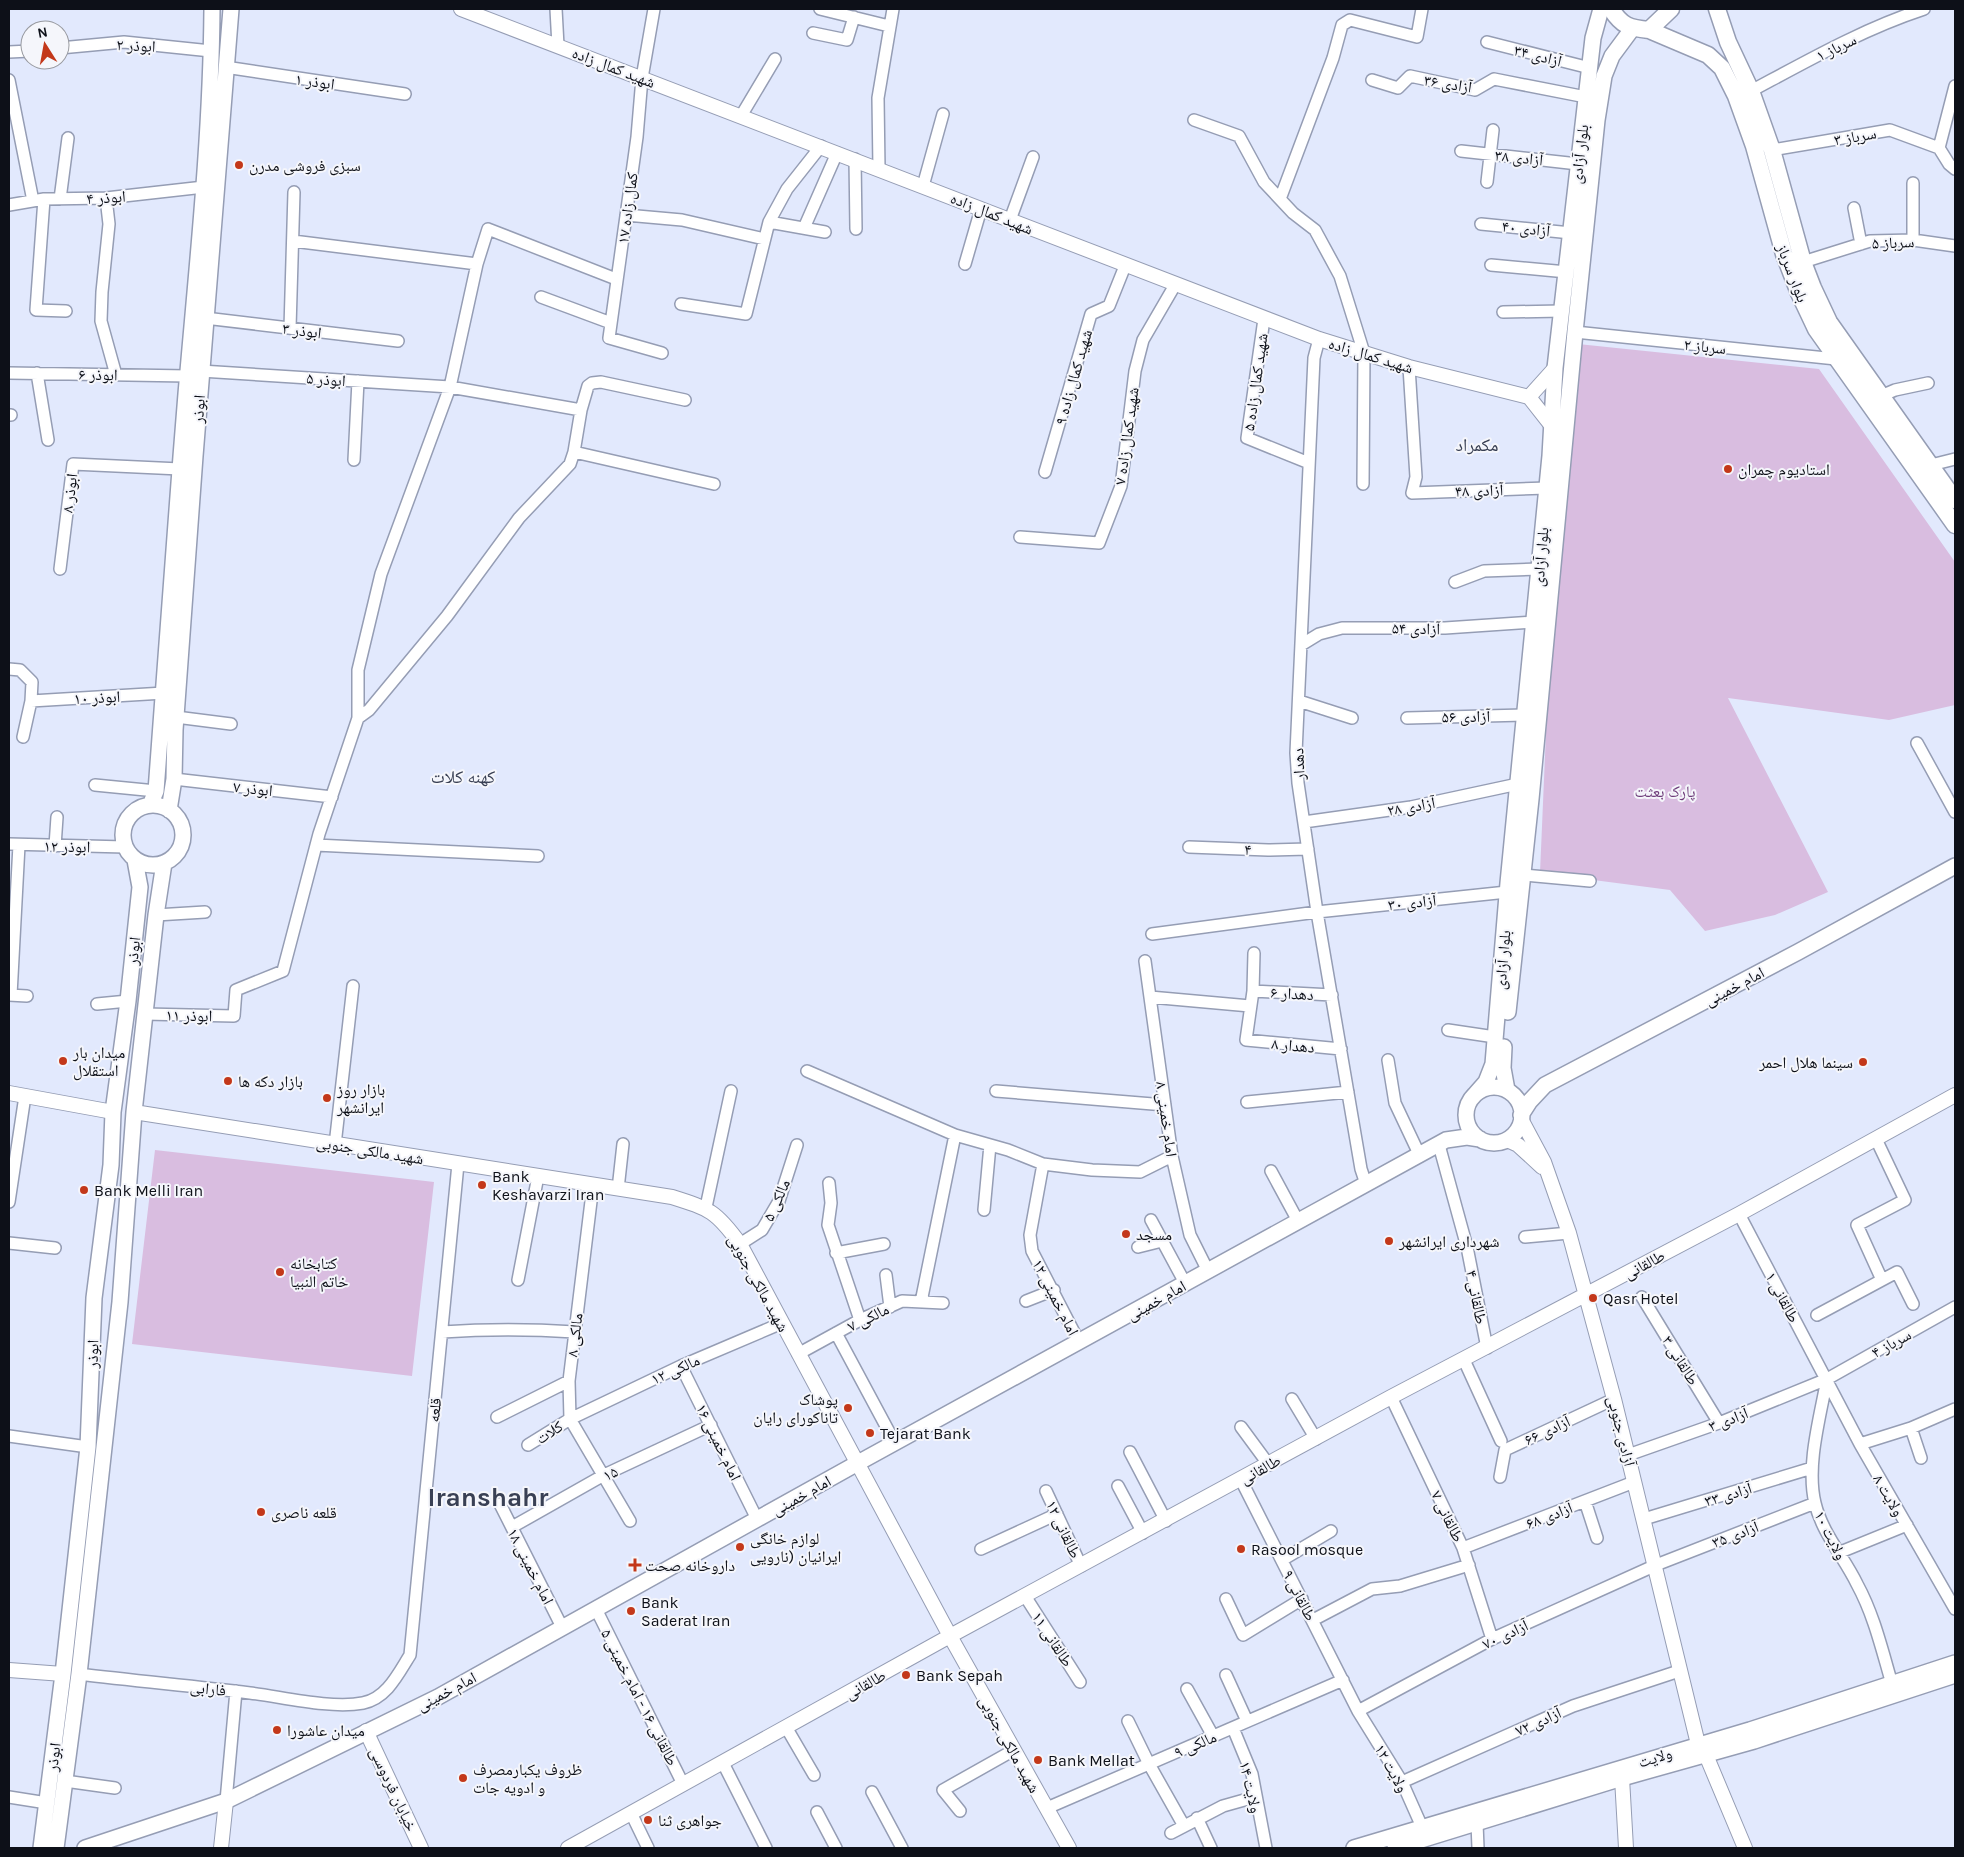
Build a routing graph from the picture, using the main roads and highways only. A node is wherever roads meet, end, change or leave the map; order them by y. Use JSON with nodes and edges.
{"nodes":[{"id":1,"x":212,"y":9,"type":"edge"},
{"id":2,"x":231,"y":9,"type":"edge"},
{"id":3,"x":1601,"y":9,"type":"edge"},
{"id":4,"x":1611,"y":9,"type":"edge"},
{"id":5,"x":1671,"y":9,"type":"edge"},
{"id":6,"x":1717,"y":9,"type":"edge"},
{"id":7,"x":1632,"y":29,"type":"junction"},
{"id":8,"x":1649,"y":30,"type":"junction"},
{"id":9,"x":215,"y":110,"type":"junction"},
{"id":10,"x":195,"y":374,"type":"junction"},
{"id":11,"x":1955,"y":500,"type":"edge"},
{"id":12,"x":1955,"y":526,"type":"edge"},
{"id":13,"x":150,"y":806,"type":"junction"},
{"id":14,"x":169,"y":810,"type":"junction"},
{"id":15,"x":135,"y":860,"type":"junction"},
{"id":16,"x":164,"y":863,"type":"junction"},
{"id":17,"x":1955,"y":866,"type":"edge"},
{"id":18,"x":1545,"y":1085,"type":"junction"},
{"id":19,"x":1510,"y":1093,"type":"junction"},
{"id":20,"x":1469,"y":1103,"type":"junction"},
{"id":21,"x":1521,"y":1117,"type":"junction"},
{"id":22,"x":1480,"y":1139,"type":"junction"},
{"id":23,"x":1443,"y":1143,"type":"junction"},
{"id":24,"x":94,"y":1298,"type":"junction"},
{"id":25,"x":120,"y":1302,"type":"junction"},
{"id":26,"x":1955,"y":1663,"type":"edge"},
{"id":27,"x":1955,"y":1675,"type":"edge"},
{"id":28,"x":1702,"y":1750,"type":"junction"},
{"id":29,"x":110,"y":1844,"type":"edge"},
{"id":30,"x":41,"y":1848,"type":"edge"},
{"id":31,"x":56,"y":1848,"type":"edge"},
{"id":32,"x":84,"y":1848,"type":"edge"},
{"id":33,"x":1354,"y":1848,"type":"edge"},
{"id":34,"x":1395,"y":1848,"type":"edge"}],
"edges":[{"from":1,"to":9,"type":"main road","name":"ابوذر"},
{"from":2,"to":9,"type":"main road","name":"ابوذر"},
{"from":3,"to":20,"type":"main road","name":"بلوار آزادی"},
{"from":4,"to":7,"type":"main road"},
{"from":5,"to":8,"type":"main road"},
{"from":6,"to":11,"type":"main road","name":"بلوار سرباز"},
{"from":7,"to":8,"type":"main road","name":"بلوار سرباز"},
{"from":7,"to":19,"type":"main road","name":"بلوار آزادی"},
{"from":8,"to":12,"type":"main road","name":"بلوار سرباز"},
{"from":9,"to":10,"type":"main road","name":"ابوذر"},
{"from":9,"to":10,"type":"main road","name":"ابوذر"},
{"from":10,"to":13,"type":"main road","name":"ابوذر"},
{"from":10,"to":14,"type":"main road","name":"ابوذر"},
{"from":13,"to":14,"type":"main road"},
{"from":13,"to":15,"type":"main road"},
{"from":14,"to":16,"type":"main road"},
{"from":15,"to":16,"type":"main road"},
{"from":15,"to":24,"type":"main road","name":"ابوذر"},
{"from":16,"to":25,"type":"main road","name":"ابوذر"},
{"from":17,"to":18,"type":"main road","name":"امام خمینی"},
{"from":18,"to":19,"type":"main road"},
{"from":18,"to":21,"type":"main road","name":"امام خمینی"},
{"from":19,"to":20,"type":"main road"},
{"from":19,"to":21,"type":"main road"},
{"from":20,"to":22,"type":"main road"},
{"from":20,"to":23,"type":"main road","name":"بلوار آزادی"},
{"from":21,"to":22,"type":"main road"},
{"from":22,"to":23,"type":"main road","name":"امام خمینی"},
{"from":23,"to":29,"type":"main road","name":"امام خمینی"},
{"from":24,"to":25,"type":"main road"},
{"from":24,"to":30,"type":"main road","name":"ابوذر"},
{"from":25,"to":31,"type":"main road","name":"ابوذر"},
{"from":26,"to":28,"type":"main road","name":"ولایت"},
{"from":27,"to":28,"type":"main road","name":"ولایت"},
{"from":28,"to":33,"type":"main road","name":"ولایت"},
{"from":28,"to":34,"type":"main road","name":"ولایت"},
{"from":29,"to":32,"type":"main road","name":"امام خمینی"}]}
